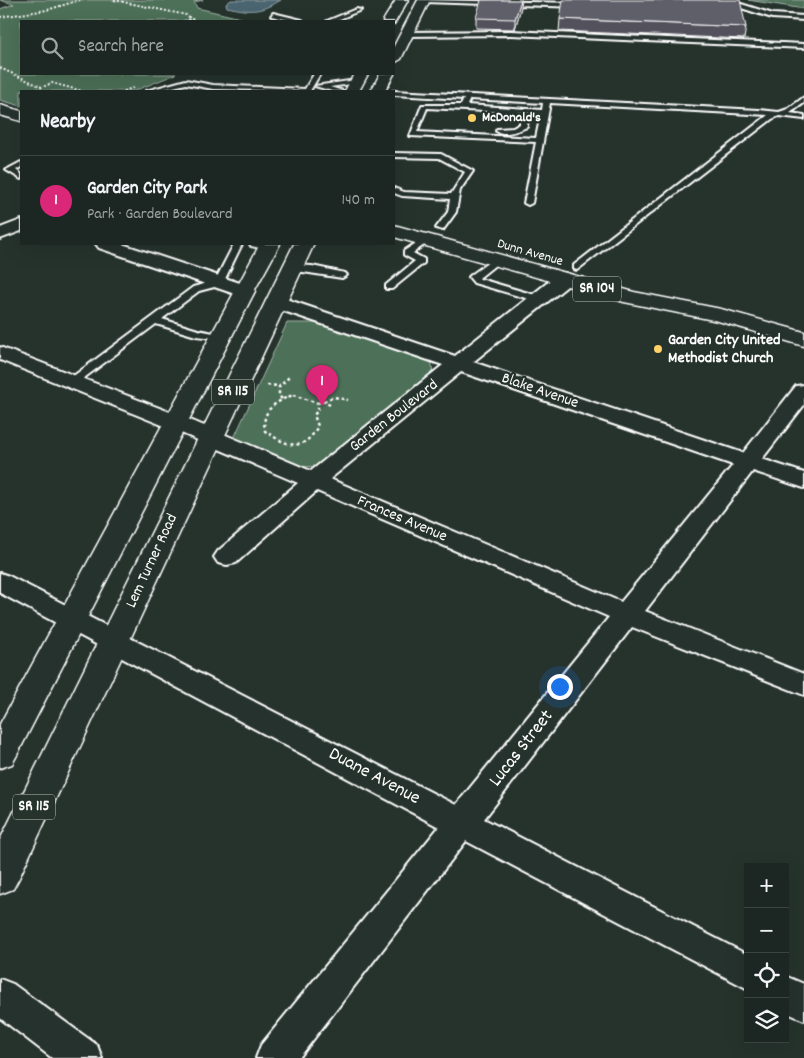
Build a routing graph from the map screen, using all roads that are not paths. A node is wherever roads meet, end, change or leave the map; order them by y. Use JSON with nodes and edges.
{"nodes":[{"id":1,"x":402,"y":0,"type":"edge"},
{"id":2,"x":424,"y":0,"type":"edge"},
{"id":3,"x":588,"y":3,"type":"edge"},
{"id":4,"x":719,"y":4,"type":"edge"},
{"id":5,"x":358,"y":10,"type":"dead end"},
{"id":6,"x":273,"y":15,"type":"dead end"},
{"id":7,"x":804,"y":18,"type":"edge"},
{"id":8,"x":296,"y":20,"type":"edge"},
{"id":9,"x":333,"y":20,"type":"edge"},
{"id":10,"x":390,"y":20,"type":"edge"},
{"id":11,"x":400,"y":34,"type":"edge"},
{"id":12,"x":804,"y":46,"type":"edge"},
{"id":13,"x":395,"y":55,"type":"edge"},
{"id":14,"x":317,"y":75,"type":"edge"},
{"id":15,"x":386,"y":75,"type":"edge"},
{"id":16,"x":356,"y":82,"type":"edge"},
{"id":17,"x":310,"y":89,"type":"edge"},
{"id":18,"x":153,"y":90,"type":"edge"},
{"id":19,"x":325,"y":90,"type":"edge"},
{"id":20,"x":379,"y":90,"type":"edge"},
{"id":21,"x":395,"y":93,"type":"edge"},
{"id":22,"x":468,"y":97,"type":"junction"},
{"id":23,"x":804,"y":99,"type":"edge"},
{"id":24,"x":547,"y":101,"type":"junction"},
{"id":25,"x":463,"y":108,"type":"junction"},
{"id":26,"x":0,"y":110,"type":"edge"},
{"id":27,"x":506,"y":110,"type":"junction"},
{"id":28,"x":545,"y":112,"type":"junction"},
{"id":29,"x":780,"y":114,"type":"junction"},
{"id":30,"x":20,"y":116,"type":"edge"},
{"id":31,"x":804,"y":117,"type":"edge"},
{"id":32,"x":469,"y":136,"type":"junction"},
{"id":33,"x":539,"y":140,"type":"junction"},
{"id":34,"x":395,"y":155,"type":"edge"},
{"id":35,"x":20,"y":165,"type":"edge"},
{"id":36,"x":20,"y":176,"type":"edge"},
{"id":37,"x":395,"y":190,"type":"edge"},
{"id":38,"x":455,"y":197,"type":"junction"},
{"id":39,"x":528,"y":203,"type":"dead end"},
{"id":40,"x":395,"y":214,"type":"edge"},
{"id":41,"x":20,"y":225,"type":"edge"},
{"id":42,"x":395,"y":231,"type":"edge"},
{"id":43,"x":0,"y":234,"type":"edge"},
{"id":44,"x":434,"y":234,"type":"junction"},
{"id":45,"x":111,"y":245,"type":"edge"},
{"id":46,"x":238,"y":245,"type":"edge"},
{"id":47,"x":264,"y":245,"type":"edge"},
{"id":48,"x":303,"y":252,"type":"edge"},
{"id":49,"x":496,"y":260,"type":"junction"},
{"id":50,"x":571,"y":273,"type":"junction"},
{"id":51,"x":342,"y":275,"type":"dead end"},
{"id":52,"x":219,"y":283,"type":"junction"},
{"id":53,"x":389,"y":287,"type":"dead end"},
{"id":54,"x":245,"y":291,"type":"junction"},
{"id":55,"x":539,"y":299,"type":"junction"},
{"id":56,"x":276,"y":302,"type":"junction"},
{"id":57,"x":155,"y":320,"type":"junction"},
{"id":58,"x":220,"y":337,"type":"junction"},
{"id":59,"x":804,"y":339,"type":"edge"},
{"id":60,"x":0,"y":353,"type":"edge"},
{"id":61,"x":460,"y":364,"type":"junction"},
{"id":62,"x":72,"y":382,"type":"junction"},
{"id":63,"x":804,"y":391,"type":"edge"},
{"id":64,"x":175,"y":422,"type":"junction"},
{"id":65,"x":211,"y":438,"type":"junction"},
{"id":66,"x":749,"y":462,"type":"junction"},
{"id":67,"x":804,"y":481,"type":"edge"},
{"id":68,"x":314,"y":482,"type":"junction"},
{"id":69,"x":227,"y":557,"type":"dead end"},
{"id":70,"x":0,"y":582,"type":"edge"},
{"id":71,"x":628,"y":615,"type":"junction"},
{"id":72,"x":72,"y":618,"type":"junction"},
{"id":73,"x":114,"y":641,"type":"junction"},
{"id":74,"x":804,"y":685,"type":"edge"},
{"id":75,"x":0,"y":755,"type":"edge"},
{"id":76,"x":463,"y":824,"type":"junction"},
{"id":77,"x":0,"y":878,"type":"edge"},
{"id":78,"x":744,"y":971,"type":"edge"},
{"id":79,"x":789,"y":995,"type":"edge"},
{"id":80,"x":0,"y":996,"type":"edge"},
{"id":81,"x":804,"y":1003,"type":"edge"},
{"id":82,"x":83,"y":1058,"type":"edge"},
{"id":83,"x":275,"y":1058,"type":"edge"}],
"edges":[{"from":1,"to":10,"type":"main road"},
{"from":2,"to":3,"type":"lane"},
{"from":2,"to":11,"type":"main road"},
{"from":4,"to":7,"type":"lane"},
{"from":5,"to":9,"type":"lane"},
{"from":6,"to":8,"type":"lane"},
{"from":11,"to":12,"type":"lane"},
{"from":11,"to":13,"type":"main road"},
{"from":14,"to":17,"type":"lane"},
{"from":15,"to":20,"type":"main road"},
{"from":16,"to":17,"type":"lane"},
{"from":17,"to":18,"type":"lane"},
{"from":17,"to":19,"type":"lane"},
{"from":21,"to":22,"type":"lane"},
{"from":22,"to":24,"type":"lane"},
{"from":22,"to":25,"type":"lane"},
{"from":23,"to":29,"type":"lane"},
{"from":24,"to":28,"type":"lane"},
{"from":24,"to":29,"type":"lane"},
{"from":25,"to":27,"type":"lane"},
{"from":25,"to":32,"type":"lane"},
{"from":26,"to":30,"type":"main road"},
{"from":27,"to":28,"type":"lane"},
{"from":27,"to":32,"type":"lane"},
{"from":28,"to":33,"type":"lane"},
{"from":29,"to":31,"type":"lane"},
{"from":29,"to":50,"type":"lane"},
{"from":32,"to":33,"type":"lane"},
{"from":33,"to":39,"type":"lane"},
{"from":34,"to":38,"type":"lane"},
{"from":35,"to":36,"type":"lane"},
{"from":37,"to":38,"type":"lane"},
{"from":38,"to":44,"type":"lane"},
{"from":40,"to":44,"type":"main road","name":"Dunn Avenue","number":"SR 104"},
{"from":41,"to":43,"type":"street"},
{"from":42,"to":44,"type":"main road","name":"Dunn Avenue","number":"SR 104"},
{"from":44,"to":49,"type":"main road","name":"Dunn Avenue","number":"SR 104"},
{"from":44,"to":50,"type":"main road","name":"Dunn Avenue","number":"SR 104"},
{"from":44,"to":53,"type":"lane"},
{"from":45,"to":52,"type":"street"},
{"from":46,"to":52,"type":"lane"},
{"from":47,"to":54,"type":"main road","number":"SR 115"},
{"from":48,"to":51,"type":"lane"},
{"from":48,"to":56,"type":"main road","name":"Lem Turner Road","number":"SR 115"},
{"from":49,"to":50,"type":"main road","name":"Dunn Avenue","number":"SR 104"},
{"from":49,"to":55,"type":"lane"},
{"from":50,"to":55,"type":"street","name":"Garden Boulevard"},
{"from":50,"to":59,"type":"main road","name":"Dunn Avenue","number":"SR 104"},
{"from":52,"to":54,"type":"street"},
{"from":52,"to":57,"type":"lane"},
{"from":54,"to":58,"type":"main road","number":"SR 115"},
{"from":55,"to":61,"type":"street","name":"Garden Boulevard"},
{"from":56,"to":61,"type":"street","name":"Blake Avenue"},
{"from":56,"to":65,"type":"main road","name":"Lem Turner Road","number":"SR 115"},
{"from":57,"to":58,"type":"lane"},
{"from":57,"to":62,"type":"lane"},
{"from":58,"to":64,"type":"main road","number":"SR 115"},
{"from":60,"to":62,"type":"street","name":"Frances Avenue"},
{"from":61,"to":66,"type":"street","name":"Blake Avenue"},
{"from":61,"to":68,"type":"street","name":"Garden Boulevard"},
{"from":62,"to":64,"type":"street","name":"Frances Avenue"},
{"from":63,"to":66,"type":"street","name":"Lucas Street"},
{"from":64,"to":65,"type":"street","name":"Frances Avenue"},
{"from":64,"to":72,"type":"main road","number":"SR 115"},
{"from":65,"to":68,"type":"street","name":"Frances Avenue"},
{"from":65,"to":73,"type":"main road","name":"Lem Turner Road","number":"SR 115"},
{"from":66,"to":67,"type":"street","name":"Blake Avenue"},
{"from":66,"to":71,"type":"street","name":"Lucas Street"},
{"from":68,"to":69,"type":"street","name":"Garden Boulevard"},
{"from":68,"to":71,"type":"street","name":"Frances Avenue"},
{"from":70,"to":72,"type":"street","name":"Duane Avenue"},
{"from":71,"to":74,"type":"street","name":"Frances Avenue"},
{"from":71,"to":76,"type":"street","name":"Lucas Street"},
{"from":72,"to":73,"type":"street","name":"Duane Avenue"},
{"from":72,"to":75,"type":"main road","number":"SR 115"},
{"from":73,"to":76,"type":"street","name":"Duane Avenue"},
{"from":73,"to":77,"type":"main road","name":"Lem Turner Road","number":"SR 115"},
{"from":76,"to":78,"type":"street","name":"Duane Avenue"},
{"from":76,"to":83,"type":"street","name":"Lucas Street"},
{"from":79,"to":81,"type":"street"},
{"from":80,"to":82,"type":"street"}]}
